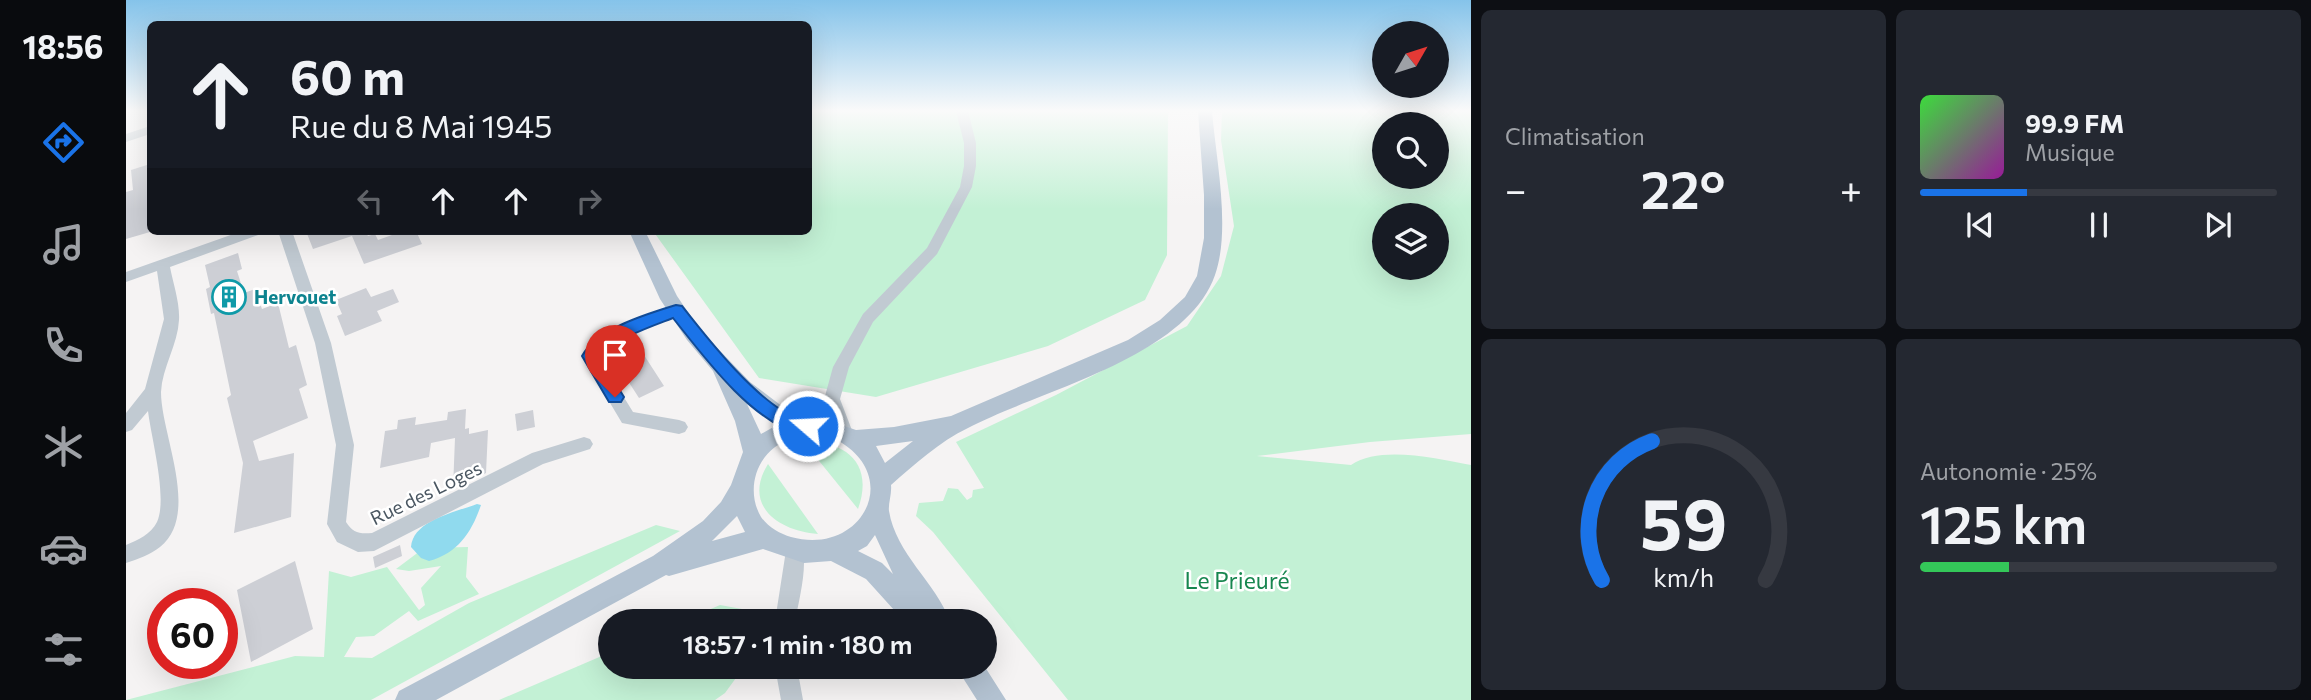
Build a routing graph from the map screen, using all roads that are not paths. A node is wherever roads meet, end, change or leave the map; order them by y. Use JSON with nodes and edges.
{"nodes":[{"id":1,"x":970,"y":144,"type":"edge"},
{"id":2,"x":1207,"y":144,"type":"edge"},
{"id":3,"x":245,"y":235,"type":"edge"},
{"id":4,"x":286,"y":235,"type":"edge"},
{"id":5,"x":639,"y":235,"type":"edge"},
{"id":6,"x":163,"y":265,"type":"junction"},
{"id":7,"x":126,"y":277,"type":"edge"},
{"id":8,"x":676,"y":310,"type":"junction"},
{"id":9,"x":717,"y":362,"type":"junction"},
{"id":10,"x":153,"y":392,"type":"junction"},
{"id":11,"x":832,"y":399,"type":"junction"},
{"id":12,"x":959,"y":422,"type":"junction"},
{"id":13,"x":126,"y":425,"type":"edge"},
{"id":14,"x":803,"y":426,"type":"junction"},
{"id":15,"x":679,"y":428,"type":"dead end"},
{"id":16,"x":850,"y":436,"type":"junction"},
{"id":17,"x":584,"y":444,"type":"dead end"},
{"id":18,"x":754,"y":452,"type":"junction"},
{"id":19,"x":882,"y":479,"type":"junction"},
{"id":20,"x":741,"y":489,"type":"junction"},
{"id":21,"x":878,"y":512,"type":"junction"},
{"id":22,"x":766,"y":537,"type":"junction"},
{"id":23,"x":793,"y":550,"type":"junction"},
{"id":24,"x":832,"y":550,"type":"junction"},
{"id":25,"x":126,"y":554,"type":"edge"},
{"id":26,"x":652,"y":571,"type":"junction"},
{"id":27,"x":787,"y":609,"type":"edge"},
{"id":28,"x":910,"y":609,"type":"edge"},
{"id":29,"x":929,"y":609,"type":"edge"},
{"id":30,"x":788,"y":679,"type":"edge"},
{"id":31,"x":408,"y":700,"type":"edge"},
{"id":32,"x":792,"y":700,"type":"edge"}],
"edges":[{"from":1,"to":11,"type":"street"},
{"from":2,"to":12,"type":"main road"},
{"from":3,"to":6,"type":"street"},
{"from":4,"to":17,"type":"street","name":"Rue des Loges"},
{"from":5,"to":8,"type":"main road"},
{"from":6,"to":7,"type":"street"},
{"from":6,"to":10,"type":"street"},
{"from":8,"to":9,"type":"main road"},
{"from":8,"to":15,"type":"street"},
{"from":9,"to":14,"type":"main road"},
{"from":9,"to":18,"type":"main road"},
{"from":10,"to":13,"type":"street"},
{"from":10,"to":25,"type":"street"},
{"from":11,"to":14,"type":"street"},
{"from":11,"to":16,"type":"street"},
{"from":12,"to":16,"type":"main road"},
{"from":12,"to":19,"type":"main road"},
{"from":14,"to":16,"type":"main road"},
{"from":14,"to":18,"type":"main road"},
{"from":16,"to":19,"type":"main road"},
{"from":18,"to":20,"type":"main road"},
{"from":19,"to":21,"type":"main road"},
{"from":20,"to":22,"type":"main road"},
{"from":20,"to":26,"type":"main road"},
{"from":21,"to":24,"type":"main road"},
{"from":21,"to":29,"type":"main road"},
{"from":22,"to":23,"type":"main road"},
{"from":22,"to":26,"type":"main road"},
{"from":23,"to":24,"type":"main road"},
{"from":23,"to":27,"type":"street"},
{"from":24,"to":28,"type":"main road"},
{"from":26,"to":31,"type":"main road"},
{"from":30,"to":32,"type":"street"}]}
